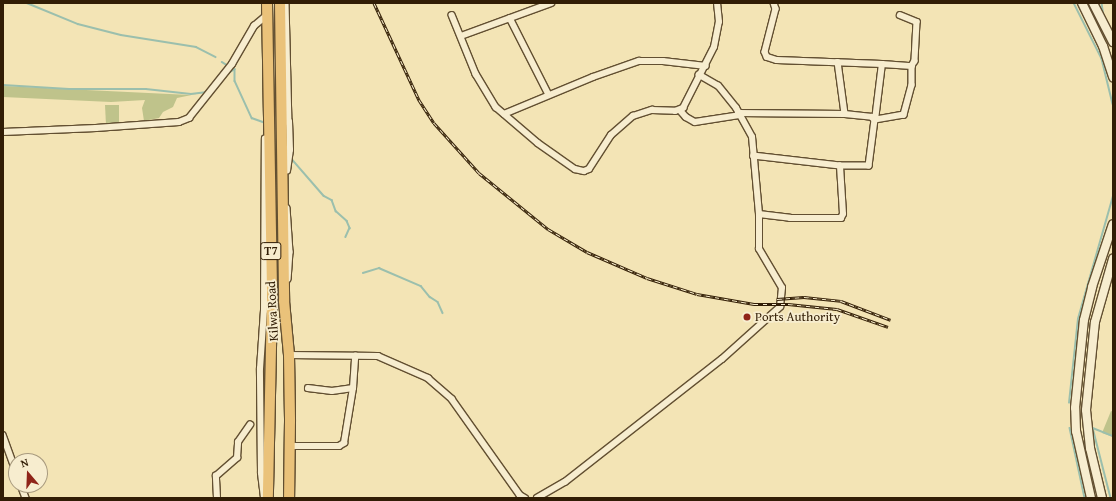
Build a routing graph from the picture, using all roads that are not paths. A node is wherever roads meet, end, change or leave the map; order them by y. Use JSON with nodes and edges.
{"nodes":[{"id":1,"x":262,"y":3,"type":"edge"},
{"id":2,"x":267,"y":3,"type":"edge"},
{"id":3,"x":280,"y":3,"type":"edge"},
{"id":4,"x":286,"y":3,"type":"edge"},
{"id":5,"x":551,"y":3,"type":"edge"},
{"id":6,"x":717,"y":3,"type":"edge"},
{"id":7,"x":774,"y":3,"type":"edge"},
{"id":8,"x":1082,"y":3,"type":"edge"},
{"id":9,"x":1093,"y":3,"type":"edge"},
{"id":10,"x":452,"y":15,"type":"dead end"},
{"id":11,"x":900,"y":15,"type":"dead end"},
{"id":12,"x":265,"y":16,"type":"junction"},
{"id":13,"x":510,"y":18,"type":"junction"},
{"id":14,"x":461,"y":36,"type":"junction"},
{"id":15,"x":1113,"y":42,"type":"edge"},
{"id":16,"x":838,"y":62,"type":"junction"},
{"id":17,"x":882,"y":64,"type":"junction"},
{"id":18,"x":706,"y":66,"type":"junction"},
{"id":19,"x":912,"y":66,"type":"junction"},
{"id":20,"x":699,"y":75,"type":"junction"},
{"id":21,"x":1113,"y":77,"type":"edge"},
{"id":22,"x":549,"y":95,"type":"junction"},
{"id":23,"x":680,"y":110,"type":"junction"},
{"id":24,"x":504,"y":114,"type":"junction"},
{"id":25,"x":739,"y":114,"type":"junction"},
{"id":26,"x":845,"y":114,"type":"junction"},
{"id":27,"x":875,"y":120,"type":"junction"},
{"id":28,"x":286,"y":122,"type":"junction"},
{"id":29,"x":3,"y":132,"type":"edge"},
{"id":30,"x":754,"y":156,"type":"junction"},
{"id":31,"x":840,"y":166,"type":"junction"},
{"id":32,"x":759,"y":214,"type":"junction"},
{"id":33,"x":1113,"y":224,"type":"edge"},
{"id":34,"x":1113,"y":259,"type":"edge"},
{"id":35,"x":290,"y":356,"type":"junction"},
{"id":36,"x":355,"y":356,"type":"junction"},
{"id":37,"x":308,"y":388,"type":"dead end"},
{"id":38,"x":353,"y":388,"type":"junction"},
{"id":39,"x":250,"y":425,"type":"dead end"},
{"id":40,"x":3,"y":435,"type":"edge"},
{"id":41,"x":292,"y":446,"type":"junction"},
{"id":42,"x":10,"y":453,"type":"edge"},
{"id":43,"x":546,"y":492,"type":"junction"},
{"id":44,"x":217,"y":498,"type":"edge"},
{"id":45,"x":264,"y":498,"type":"edge"},
{"id":46,"x":268,"y":498,"type":"edge"},
{"id":47,"x":289,"y":498,"type":"edge"},
{"id":48,"x":293,"y":498,"type":"edge"},
{"id":49,"x":525,"y":498,"type":"edge"},
{"id":50,"x":537,"y":498,"type":"edge"},
{"id":51,"x":541,"y":498,"type":"edge"},
{"id":52,"x":1091,"y":498,"type":"edge"},
{"id":53,"x":1102,"y":498,"type":"edge"}],
"edges":[{"from":1,"to":12,"type":"street"},
{"from":2,"to":12,"type":"highway","name":"Kilwa Road","number":"T7"},
{"from":3,"to":28,"type":"highway","name":"Kilwa Road","number":"T7"},
{"from":4,"to":28,"type":"street"},
{"from":5,"to":13,"type":"street"},
{"from":6,"to":18,"type":"street"},
{"from":7,"to":16,"type":"street"},
{"from":8,"to":21,"type":"main road"},
{"from":9,"to":15,"type":"main road"},
{"from":10,"to":14,"type":"street"},
{"from":11,"to":19,"type":"street"},
{"from":12,"to":29,"type":"street"},
{"from":12,"to":45,"type":"street"},
{"from":12,"to":46,"type":"highway","name":"Kilwa Road","number":"T7"},
{"from":13,"to":14,"type":"street"},
{"from":13,"to":22,"type":"street"},
{"from":14,"to":24,"type":"street"},
{"from":16,"to":17,"type":"street"},
{"from":16,"to":26,"type":"street"},
{"from":17,"to":19,"type":"street"},
{"from":17,"to":27,"type":"street"},
{"from":18,"to":20,"type":"street"},
{"from":18,"to":22,"type":"street"},
{"from":19,"to":27,"type":"street"},
{"from":20,"to":23,"type":"street"},
{"from":20,"to":25,"type":"street"},
{"from":22,"to":24,"type":"street"},
{"from":23,"to":24,"type":"street"},
{"from":23,"to":25,"type":"street"},
{"from":25,"to":26,"type":"street"},
{"from":25,"to":30,"type":"street"},
{"from":26,"to":27,"type":"street"},
{"from":27,"to":31,"type":"street"},
{"from":28,"to":35,"type":"highway","name":"Kilwa Road","number":"T7"},
{"from":30,"to":31,"type":"street"},
{"from":30,"to":32,"type":"street"},
{"from":31,"to":32,"type":"street"},
{"from":32,"to":43,"type":"street"},
{"from":33,"to":52,"type":"main road"},
{"from":34,"to":53,"type":"main road"},
{"from":35,"to":36,"type":"street"},
{"from":35,"to":41,"type":"highway","name":"Kilwa Road","number":"T7"},
{"from":36,"to":38,"type":"street"},
{"from":36,"to":49,"type":"street"},
{"from":37,"to":38,"type":"street"},
{"from":38,"to":41,"type":"street"},
{"from":39,"to":44,"type":"street"},
{"from":40,"to":42,"type":"street"},
{"from":41,"to":47,"type":"highway","name":"Kilwa Road","number":"T7"},
{"from":41,"to":48,"type":"street"},
{"from":43,"to":50,"type":"street"},
{"from":43,"to":51,"type":"street"}]}
